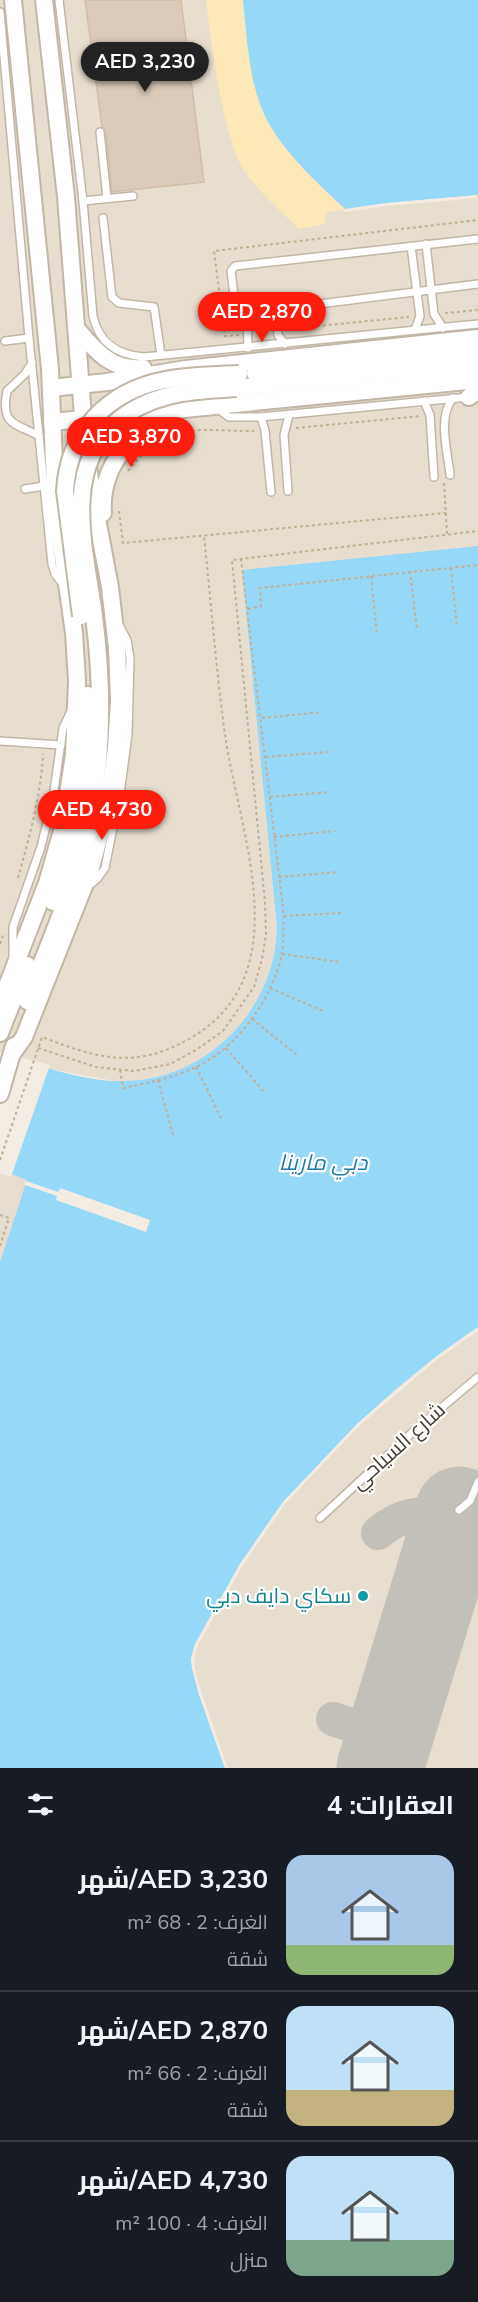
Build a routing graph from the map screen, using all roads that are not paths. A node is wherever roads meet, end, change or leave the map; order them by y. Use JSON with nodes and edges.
{"nodes":[{"id":1,"x":13,"y":0,"type":"edge"},
{"id":2,"x":44,"y":0,"type":"edge"},
{"id":3,"x":59,"y":0,"type":"edge"},
{"id":4,"x":0,"y":12,"type":"edge"},
{"id":5,"x":3,"y":72,"type":"edge"},
{"id":6,"x":100,"y":132,"type":"dead end"},
{"id":7,"x":133,"y":196,"type":"dead end"},
{"id":8,"x":107,"y":198,"type":"junction"},
{"id":9,"x":83,"y":201,"type":"junction"},
{"id":10,"x":103,"y":218,"type":"dead end"},
{"id":11,"x":478,"y":238,"type":"edge"},
{"id":12,"x":426,"y":244,"type":"junction"},
{"id":13,"x":411,"y":246,"type":"junction"},
{"id":14,"x":478,"y":284,"type":"edge"},
{"id":15,"x":431,"y":290,"type":"junction"},
{"id":16,"x":416,"y":292,"type":"junction"},
{"id":17,"x":274,"y":310,"type":"junction"},
{"id":18,"x":247,"y":313,"type":"junction"},
{"id":19,"x":478,"y":324,"type":"edge"},
{"id":20,"x":76,"y":328,"type":"junction"},
{"id":21,"x":443,"y":328,"type":"junction"},
{"id":22,"x":415,"y":330,"type":"junction"},
{"id":23,"x":380,"y":334,"type":"junction"},
{"id":24,"x":29,"y":338,"type":"junction"},
{"id":25,"x":478,"y":338,"type":"edge"},
{"id":26,"x":5,"y":341,"type":"dead end"},
{"id":27,"x":285,"y":344,"type":"junction"},
{"id":28,"x":248,"y":348,"type":"junction"},
{"id":29,"x":362,"y":350,"type":"junction"},
{"id":30,"x":478,"y":352,"type":"edge"},
{"id":31,"x":161,"y":355,"type":"junction"},
{"id":32,"x":32,"y":363,"type":"junction"},
{"id":33,"x":478,"y":365,"type":"edge"},
{"id":34,"x":186,"y":369,"type":"junction"},
{"id":35,"x":478,"y":380,"type":"edge"},
{"id":36,"x":238,"y":381,"type":"junction"},
{"id":37,"x":81,"y":385,"type":"junction"},
{"id":38,"x":51,"y":388,"type":"junction"},
{"id":39,"x":470,"y":395,"type":"edge"},
{"id":40,"x":424,"y":401,"type":"junction"},
{"id":41,"x":215,"y":407,"type":"junction"},
{"id":42,"x":184,"y":411,"type":"junction"},
{"id":43,"x":289,"y":414,"type":"junction"},
{"id":44,"x":261,"y":417,"type":"junction"},
{"id":45,"x":84,"y":420,"type":"junction"},
{"id":46,"x":52,"y":422,"type":"junction"},
{"id":47,"x":39,"y":436,"type":"junction"},
{"id":48,"x":447,"y":476,"type":"road end"},
{"id":49,"x":434,"y":477,"type":"dead end"},
{"id":50,"x":44,"y":486,"type":"junction"},
{"id":51,"x":25,"y":489,"type":"dead end"},
{"id":52,"x":288,"y":491,"type":"dead end"},
{"id":53,"x":271,"y":492,"type":"dead end"},
{"id":54,"x":100,"y":535,"type":"junction"},
{"id":55,"x":67,"y":586,"type":"junction"},
{"id":56,"x":88,"y":616,"type":"junction"},
{"id":57,"x":76,"y":705,"type":"junction"},
{"id":58,"x":0,"y":741,"type":"edge"},
{"id":59,"x":61,"y":745,"type":"junction"},
{"id":60,"x":14,"y":966,"type":"junction"},
{"id":61,"x":0,"y":1004,"type":"edge"},
{"id":62,"x":0,"y":1033,"type":"edge"},
{"id":63,"x":12,"y":1054,"type":"junction"},
{"id":64,"x":0,"y":1094,"type":"edge"},
{"id":65,"x":478,"y":1377,"type":"edge"},
{"id":66,"x":478,"y":1482,"type":"edge"},
{"id":67,"x":459,"y":1510,"type":"dead end"},
{"id":68,"x":320,"y":1518,"type":"dead end"}],
"edges":[{"from":1,"to":38,"type":"street"},
{"from":2,"to":20,"type":"street"},
{"from":3,"to":9,"type":"lane"},
{"from":4,"to":5,"type":"lane"},
{"from":5,"to":24,"type":"lane"},
{"from":6,"to":8,"type":"lane"},
{"from":7,"to":8,"type":"lane"},
{"from":8,"to":9,"type":"lane"},
{"from":9,"to":31,"type":"lane"},
{"from":10,"to":31,"type":"lane"},
{"from":11,"to":12,"type":"lane"},
{"from":12,"to":13,"type":"lane"},
{"from":12,"to":15,"type":"lane"},
{"from":13,"to":16,"type":"lane"},
{"from":13,"to":18,"type":"lane"},
{"from":14,"to":15,"type":"lane"},
{"from":15,"to":16,"type":"lane"},
{"from":15,"to":21,"type":"lane"},
{"from":16,"to":17,"type":"lane"},
{"from":16,"to":22,"type":"lane"},
{"from":17,"to":18,"type":"lane"},
{"from":17,"to":27,"type":"lane"},
{"from":18,"to":28,"type":"lane"},
{"from":19,"to":21,"type":"lane"},
{"from":20,"to":34,"type":"street"},
{"from":20,"to":37,"type":"street"},
{"from":21,"to":22,"type":"lane"},
{"from":22,"to":23,"type":"lane"},
{"from":23,"to":27,"type":"lane"},
{"from":23,"to":29,"type":"street"},
{"from":24,"to":26,"type":"lane"},
{"from":24,"to":32,"type":"lane"},
{"from":25,"to":29,"type":"street"},
{"from":27,"to":28,"type":"lane"},
{"from":28,"to":31,"type":"lane"},
{"from":29,"to":34,"type":"street"},
{"from":30,"to":36,"type":"street"},
{"from":32,"to":47,"type":"lane"},
{"from":32,"to":47,"type":"lane"},
{"from":33,"to":36,"type":"street"},
{"from":34,"to":37,"type":"street"},
{"from":35,"to":41,"type":"street"},
{"from":36,"to":56,"type":"street","bridge":true},
{"from":37,"to":38,"type":"street"},
{"from":37,"to":45,"type":"street"},
{"from":38,"to":46,"type":"street"},
{"from":39,"to":40,"type":"lane"},
{"from":39,"to":48,"type":"lane"},
{"from":40,"to":43,"type":"lane"},
{"from":40,"to":49,"type":"lane"},
{"from":41,"to":42,"type":"street"},
{"from":41,"to":44,"type":"lane"},
{"from":42,"to":45,"type":"street"},
{"from":42,"to":54,"type":"street"},
{"from":43,"to":44,"type":"lane"},
{"from":43,"to":52,"type":"lane"},
{"from":44,"to":53,"type":"lane"},
{"from":45,"to":46,"type":"street"},
{"from":45,"to":54,"type":"street"},
{"from":46,"to":55,"type":"street"},
{"from":47,"to":50,"type":"lane"},
{"from":50,"to":51,"type":"lane"},
{"from":50,"to":55,"type":"lane"},
{"from":54,"to":63,"type":"street"},
{"from":55,"to":57,"type":"street"},
{"from":56,"to":62,"type":"street"},
{"from":56,"to":63,"type":"street"},
{"from":57,"to":59,"type":"lane"},
{"from":57,"to":60,"type":"street"},
{"from":58,"to":59,"type":"lane"},
{"from":59,"to":60,"type":"lane"},
{"from":60,"to":61,"type":"street"},
{"from":63,"to":64,"type":"street"},
{"from":65,"to":68,"type":"lane","name":"شارع السياحي"},
{"from":66,"to":67,"type":"lane"}]}
